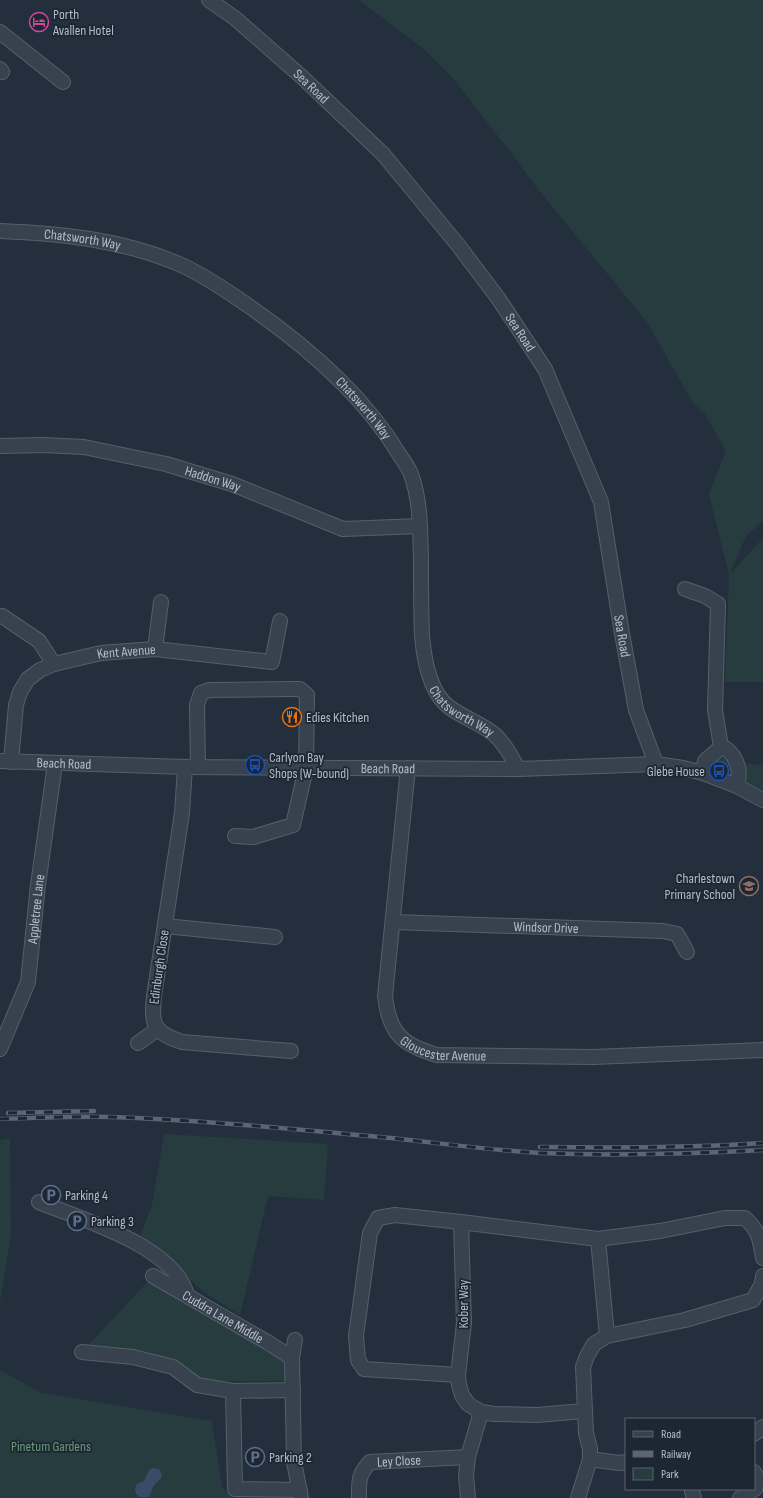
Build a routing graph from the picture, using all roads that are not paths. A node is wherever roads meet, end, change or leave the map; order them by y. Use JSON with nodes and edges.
{"nodes":[{"id":1,"x":209,"y":0,"type":"edge"},
{"id":2,"x":0,"y":32,"type":"edge"},
{"id":3,"x":64,"y":82,"type":"dead end"},
{"id":4,"x":0,"y":231,"type":"edge"},
{"id":5,"x":0,"y":446,"type":"edge"},
{"id":6,"x":420,"y":526,"type":"junction"},
{"id":7,"x":685,"y":589,"type":"dead end"},
{"id":8,"x":161,"y":602,"type":"dead end"},
{"id":9,"x":2,"y":616,"type":"dead end"},
{"id":10,"x":280,"y":621,"type":"dead end"},
{"id":11,"x":155,"y":649,"type":"junction"},
{"id":12,"x":54,"y":664,"type":"junction"},
{"id":13,"x":725,"y":748,"type":"dead end"},
{"id":14,"x":6,"y":762,"type":"edge"},
{"id":15,"x":55,"y":764,"type":"junction"},
{"id":16,"x":656,"y":764,"type":"junction"},
{"id":17,"x":192,"y":767,"type":"junction"},
{"id":18,"x":306,"y":768,"type":"junction"},
{"id":19,"x":408,"y":768,"type":"junction"},
{"id":20,"x":518,"y":769,"type":"junction"},
{"id":21,"x":703,"y":773,"type":"junction"},
{"id":22,"x":737,"y":786,"type":"junction"},
{"id":23,"x":763,"y":800,"type":"edge"},
{"id":24,"x":235,"y":836,"type":"dead end"},
{"id":25,"x":393,"y":922,"type":"junction"},
{"id":26,"x":165,"y":926,"type":"junction"},
{"id":27,"x":275,"y":937,"type":"dead end"},
{"id":28,"x":687,"y":952,"type":"dead end"},
{"id":29,"x":158,"y":1029,"type":"junction"},
{"id":30,"x":138,"y":1043,"type":"dead end"},
{"id":31,"x":0,"y":1049,"type":"edge"},
{"id":32,"x":763,"y":1050,"type":"edge"},
{"id":33,"x":291,"y":1051,"type":"dead end"},
{"id":34,"x":40,"y":1202,"type":"dead end"},
{"id":35,"x":462,"y":1222,"type":"junction"},
{"id":36,"x":598,"y":1239,"type":"junction"},
{"id":37,"x":763,"y":1258,"type":"edge"},
{"id":38,"x":153,"y":1276,"type":"dead end"},
{"id":39,"x":763,"y":1276,"type":"edge"},
{"id":40,"x":188,"y":1296,"type":"junction"},
{"id":41,"x":607,"y":1336,"type":"junction"},
{"id":42,"x":295,"y":1340,"type":"dead end"},
{"id":43,"x":82,"y":1352,"type":"dead end"},
{"id":44,"x":292,"y":1358,"type":"junction"},
{"id":45,"x":458,"y":1376,"type":"junction"},
{"id":46,"x":292,"y":1390,"type":"junction"},
{"id":47,"x":233,"y":1391,"type":"junction"},
{"id":48,"x":584,"y":1411,"type":"junction"},
{"id":49,"x":480,"y":1412,"type":"junction"},
{"id":50,"x":763,"y":1426,"type":"edge"},
{"id":51,"x":755,"y":1433,"type":"edge"},
{"id":52,"x":468,"y":1457,"type":"junction"},
{"id":53,"x":590,"y":1459,"type":"junction"},
{"id":54,"x":625,"y":1462,"type":"edge"},
{"id":55,"x":758,"y":1477,"type":"edge"},
{"id":56,"x":755,"y":1489,"type":"edge"},
{"id":57,"x":753,"y":1490,"type":"edge"},
{"id":58,"x":304,"y":1494,"type":"edge"},
{"id":59,"x":359,"y":1498,"type":"edge"},
{"id":60,"x":468,"y":1498,"type":"edge"},
{"id":61,"x":578,"y":1498,"type":"edge"},
{"id":62,"x":740,"y":1498,"type":"edge"}],
"edges":[{"from":1,"to":16,"type":"street","name":"Sea Road"},
{"from":2,"to":3,"type":"street"},
{"from":4,"to":6,"type":"street","name":"Chatsworth Way"},
{"from":5,"to":6,"type":"street","name":"Haddon Way"},
{"from":6,"to":20,"type":"street","name":"Chatsworth Way"},
{"from":7,"to":21,"type":"street"},
{"from":8,"to":11,"type":"street"},
{"from":9,"to":12,"type":"street"},
{"from":10,"to":11,"type":"street","name":"Kent Avenue"},
{"from":11,"to":12,"type":"street","name":"Kent Avenue"},
{"from":12,"to":14,"type":"street","name":"Kent Avenue"},
{"from":13,"to":22,"type":"street"},
{"from":14,"to":15,"type":"street","name":"Beach Road"},
{"from":15,"to":17,"type":"street","name":"Beach Road"},
{"from":15,"to":31,"type":"street","name":"Appletree Lane"},
{"from":16,"to":20,"type":"street","name":"Beach Road"},
{"from":16,"to":21,"type":"street","name":"Beach Road"},
{"from":17,"to":18,"type":"street","name":"Beach Road"},
{"from":17,"to":18,"type":"street","name":"Edinburgh Close"},
{"from":17,"to":26,"type":"street","name":"Edinburgh Close"},
{"from":18,"to":19,"type":"street","name":"Beach Road"},
{"from":18,"to":24,"type":"street"},
{"from":19,"to":20,"type":"street","name":"Beach Road"},
{"from":19,"to":25,"type":"street","name":"Gloucester Avenue"},
{"from":21,"to":22,"type":"street","name":"Beach Road"},
{"from":22,"to":23,"type":"street","name":"Beach Road"},
{"from":25,"to":28,"type":"street","name":"Windsor Drive"},
{"from":25,"to":32,"type":"street","name":"Gloucester Avenue"},
{"from":26,"to":27,"type":"street"},
{"from":26,"to":29,"type":"street","name":"Edinburgh Close"},
{"from":29,"to":30,"type":"street"},
{"from":29,"to":33,"type":"street"},
{"from":34,"to":40,"type":"street"},
{"from":35,"to":36,"type":"street"},
{"from":35,"to":45,"type":"street","name":"Kober Way"},
{"from":35,"to":45,"type":"street"},
{"from":36,"to":37,"type":"street"},
{"from":36,"to":41,"type":"street"},
{"from":38,"to":40,"type":"street","name":"Cuddra Lane Middle"},
{"from":39,"to":41,"type":"street"},
{"from":40,"to":44,"type":"street","name":"Cuddra Lane Middle"},
{"from":41,"to":48,"type":"street"},
{"from":42,"to":44,"type":"street"},
{"from":43,"to":47,"type":"street"},
{"from":44,"to":46,"type":"street"},
{"from":45,"to":49,"type":"street","name":"Kober Way"},
{"from":46,"to":47,"type":"street"},
{"from":46,"to":58,"type":"street"},
{"from":47,"to":58,"type":"street"},
{"from":48,"to":49,"type":"street"},
{"from":48,"to":53,"type":"street"},
{"from":49,"to":52,"type":"street"},
{"from":50,"to":51,"type":"street"},
{"from":52,"to":59,"type":"street","name":"Ley Close"},
{"from":52,"to":60,"type":"street"},
{"from":53,"to":54,"type":"street"},
{"from":53,"to":61,"type":"street"},
{"from":55,"to":56,"type":"street"},
{"from":57,"to":62,"type":"street"}]}
